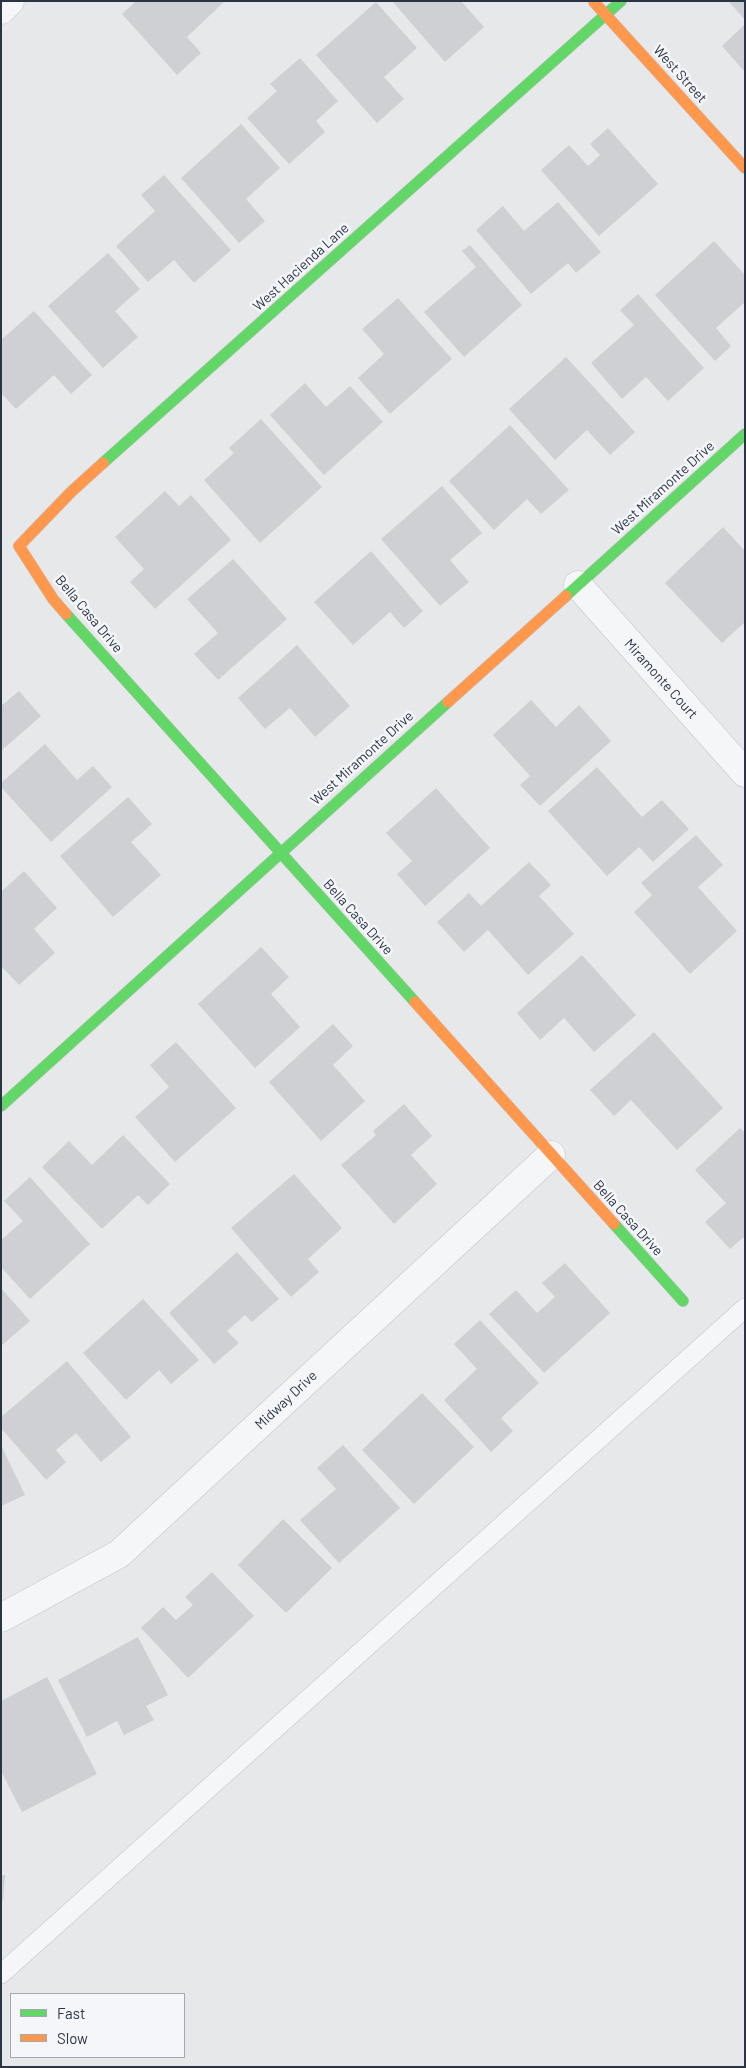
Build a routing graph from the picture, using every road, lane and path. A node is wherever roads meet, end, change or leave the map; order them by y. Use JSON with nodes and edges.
{"nodes":[{"id":1,"x":10,"y":1,"type":"edge"},
{"id":2,"x":593,"y":1,"type":"edge"},
{"id":3,"x":621,"y":1,"type":"edge"},
{"id":4,"x":1,"y":10,"type":"edge"},
{"id":5,"x":606,"y":15,"type":"junction"},
{"id":6,"x":745,"y":168,"type":"edge"},
{"id":7,"x":745,"y":434,"type":"edge"},
{"id":8,"x":19,"y":546,"type":"joint"},
{"id":9,"x":578,"y":585,"type":"junction"},
{"id":10,"x":745,"y":773,"type":"edge"},
{"id":11,"x":280,"y":852,"type":"junction"},
{"id":12,"x":1,"y":1106,"type":"edge"},
{"id":13,"x":551,"y":1154,"type":"junction"},
{"id":14,"x":683,"y":1301,"type":"dead end"},
{"id":15,"x":745,"y":1308,"type":"edge"},
{"id":16,"x":1,"y":1618,"type":"edge"},
{"id":17,"x":1,"y":1974,"type":"edge"}],
"edges":[{"from":1,"to":4,"type":"street"},
{"from":2,"to":5,"type":"street","name":"West Street"},
{"from":3,"to":5,"type":"street","name":"West Hacienda Lane"},
{"from":5,"to":6,"type":"street","name":"West Street"},
{"from":5,"to":8,"type":"street","name":"West Hacienda Lane"},
{"from":7,"to":9,"type":"street","name":"West Miramonte Drive"},
{"from":8,"to":11,"type":"street","name":"Bella Casa Drive"},
{"from":9,"to":10,"type":"street","name":"Miramonte Court"},
{"from":9,"to":11,"type":"street","name":"West Miramonte Drive"},
{"from":11,"to":12,"type":"street","name":"West Miramonte Drive"},
{"from":11,"to":13,"type":"street","name":"Bella Casa Drive"},
{"from":13,"to":14,"type":"street","name":"Bella Casa Drive"},
{"from":13,"to":16,"type":"street","name":"Midway Drive"},
{"from":15,"to":17,"type":"lane"}]}
